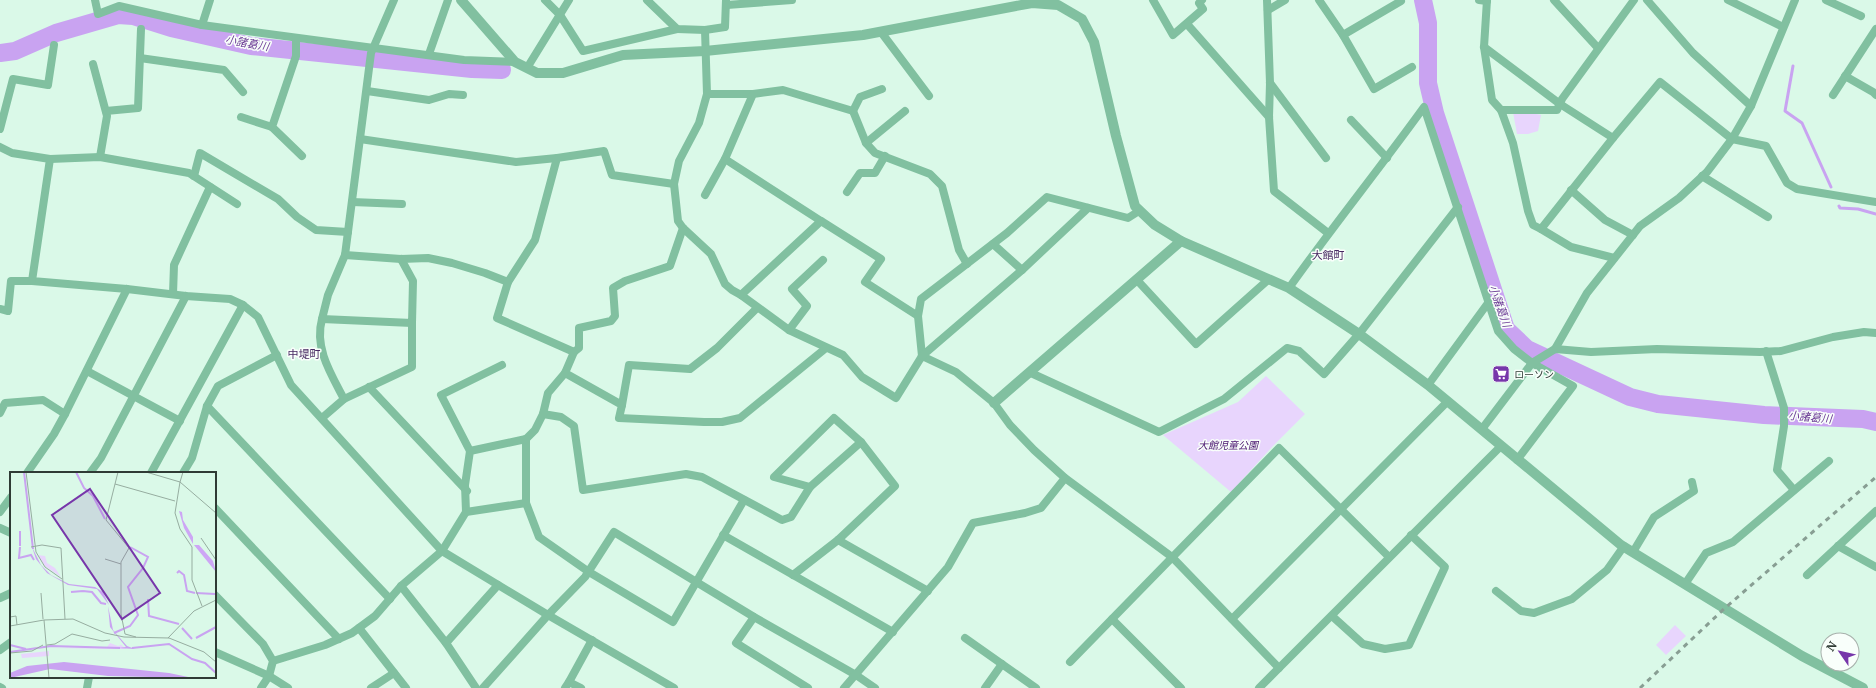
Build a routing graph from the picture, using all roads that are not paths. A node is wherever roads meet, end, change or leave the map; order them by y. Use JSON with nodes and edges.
{"nodes":[{"id":1,"x":95,"y":0,"type":"edge"},
{"id":2,"x":210,"y":0,"type":"edge"},
{"id":3,"x":394,"y":0,"type":"edge"},
{"id":4,"x":448,"y":0,"type":"edge"},
{"id":5,"x":461,"y":0,"type":"edge"},
{"id":6,"x":544,"y":0,"type":"edge"},
{"id":7,"x":569,"y":0,"type":"edge"},
{"id":8,"x":647,"y":0,"type":"edge"},
{"id":9,"x":792,"y":0,"type":"edge"},
{"id":10,"x":1153,"y":0,"type":"edge"},
{"id":11,"x":1202,"y":0,"type":"edge"},
{"id":12,"x":1267,"y":0,"type":"edge"},
{"id":13,"x":1285,"y":0,"type":"edge"},
{"id":14,"x":1319,"y":0,"type":"edge"},
{"id":15,"x":1484,"y":0,"type":"edge"},
{"id":16,"x":1554,"y":0,"type":"edge"},
{"id":17,"x":1634,"y":0,"type":"edge"},
{"id":18,"x":1647,"y":0,"type":"edge"},
{"id":19,"x":1728,"y":0,"type":"edge"},
{"id":20,"x":1795,"y":0,"type":"edge"},
{"id":21,"x":1826,"y":0,"type":"edge"},
{"id":22,"x":1031,"y":1,"type":"edge"},
{"id":23,"x":1401,"y":1,"type":"dead end"},
{"id":24,"x":727,"y":2,"type":"edge"},
{"id":25,"x":1268,"y":10,"type":"junction"},
{"id":26,"x":560,"y":15,"type":"junction"},
{"id":27,"x":1861,"y":16,"type":"dead end"},
{"id":28,"x":1187,"y":24,"type":"junction"},
{"id":29,"x":202,"y":25,"type":"junction"},
{"id":30,"x":1783,"y":27,"type":"junction"},
{"id":31,"x":677,"y":29,"type":"junction"},
{"id":32,"x":1876,"y":29,"type":"edge"},
{"id":33,"x":141,"y":30,"type":"dead end"},
{"id":34,"x":705,"y":30,"type":"junction"},
{"id":35,"x":881,"y":32,"type":"junction"},
{"id":36,"x":1343,"y":35,"type":"junction"},
{"id":37,"x":296,"y":40,"type":"junction"},
{"id":38,"x":54,"y":45,"type":"dead end"},
{"id":39,"x":1484,"y":47,"type":"junction"},
{"id":40,"x":1598,"y":48,"type":"junction"},
{"id":41,"x":372,"y":50,"type":"junction"},
{"id":42,"x":705,"y":51,"type":"junction"},
{"id":43,"x":429,"y":54,"type":"junction"},
{"id":44,"x":140,"y":58,"type":"junction"},
{"id":45,"x":515,"y":62,"type":"junction"},
{"id":46,"x":93,"y":64,"type":"dead end"},
{"id":47,"x":1412,"y":66,"type":"dead end"},
{"id":48,"x":527,"y":68,"type":"junction"},
{"id":49,"x":1845,"y":76,"type":"junction"},
{"id":50,"x":1270,"y":83,"type":"junction"},
{"id":51,"x":882,"y":89,"type":"dead end"},
{"id":52,"x":367,"y":91,"type":"junction"},
{"id":53,"x":243,"y":92,"type":"dead end"},
{"id":54,"x":707,"y":94,"type":"junction"},
{"id":55,"x":753,"y":94,"type":"junction"},
{"id":56,"x":463,"y":95,"type":"dead end"},
{"id":57,"x":1833,"y":95,"type":"dead end"},
{"id":58,"x":1876,"y":95,"type":"edge"},
{"id":59,"x":929,"y":96,"type":"dead end"},
{"id":60,"x":1560,"y":104,"type":"junction"},
{"id":61,"x":1751,"y":106,"type":"junction"},
{"id":62,"x":1501,"y":110,"type":"junction"},
{"id":63,"x":106,"y":111,"type":"junction"},
{"id":64,"x":854,"y":111,"type":"junction"},
{"id":65,"x":905,"y":111,"type":"dead end"},
{"id":66,"x":241,"y":117,"type":"dead end"},
{"id":67,"x":1269,"y":117,"type":"junction"},
{"id":68,"x":1351,"y":120,"type":"dead end"},
{"id":69,"x":272,"y":127,"type":"junction"},
{"id":70,"x":0,"y":129,"type":"edge"},
{"id":71,"x":1613,"y":138,"type":"junction"},
{"id":72,"x":1732,"y":138,"type":"junction"},
{"id":73,"x":360,"y":139,"type":"junction"},
{"id":74,"x":866,"y":143,"type":"junction"},
{"id":75,"x":0,"y":147,"type":"edge"},
{"id":76,"x":302,"y":156,"type":"dead end"},
{"id":77,"x":885,"y":156,"type":"junction"},
{"id":78,"x":100,"y":157,"type":"junction"},
{"id":79,"x":557,"y":158,"type":"junction"},
{"id":80,"x":1326,"y":158,"type":"dead end"},
{"id":81,"x":1387,"y":158,"type":"junction"},
{"id":82,"x":50,"y":159,"type":"junction"},
{"id":83,"x":725,"y":159,"type":"junction"},
{"id":84,"x":194,"y":176,"type":"junction"},
{"id":85,"x":1702,"y":176,"type":"junction"},
{"id":86,"x":674,"y":184,"type":"junction"},
{"id":87,"x":210,"y":187,"type":"junction"},
{"id":88,"x":1572,"y":190,"type":"junction"},
{"id":89,"x":847,"y":192,"type":"dead end"},
{"id":90,"x":705,"y":195,"type":"dead end"},
{"id":91,"x":1875,"y":200,"type":"edge"},
{"id":92,"x":352,"y":202,"type":"junction"},
{"id":93,"x":237,"y":204,"type":"dead end"},
{"id":94,"x":402,"y":204,"type":"dead end"},
{"id":95,"x":1458,"y":207,"type":"junction"},
{"id":96,"x":1088,"y":208,"type":"junction"},
{"id":97,"x":1139,"y":211,"type":"junction"},
{"id":98,"x":1768,"y":217,"type":"dead end"},
{"id":99,"x":821,"y":221,"type":"junction"},
{"id":100,"x":683,"y":228,"type":"junction"},
{"id":101,"x":1541,"y":230,"type":"junction"},
{"id":102,"x":348,"y":232,"type":"junction"},
{"id":103,"x":1328,"y":233,"type":"junction"},
{"id":104,"x":1633,"y":235,"type":"junction"},
{"id":105,"x":1181,"y":241,"type":"junction"},
{"id":106,"x":993,"y":244,"type":"junction"},
{"id":107,"x":345,"y":255,"type":"junction"},
{"id":108,"x":1614,"y":258,"type":"junction"},
{"id":109,"x":401,"y":259,"type":"junction"},
{"id":110,"x":823,"y":260,"type":"dead end"},
{"id":111,"x":967,"y":264,"type":"junction"},
{"id":112,"x":1022,"y":270,"type":"junction"},
{"id":113,"x":1269,"y":279,"type":"junction"},
{"id":114,"x":1136,"y":280,"type":"junction"},
{"id":115,"x":32,"y":281,"type":"junction"},
{"id":116,"x":508,"y":282,"type":"junction"},
{"id":117,"x":1289,"y":288,"type":"junction"},
{"id":118,"x":127,"y":289,"type":"junction"},
{"id":119,"x":173,"y":294,"type":"junction"},
{"id":120,"x":741,"y":295,"type":"junction"},
{"id":121,"x":186,"y":296,"type":"junction"},
{"id":122,"x":1488,"y":303,"type":"junction"},
{"id":123,"x":243,"y":305,"type":"junction"},
{"id":124,"x":757,"y":308,"type":"junction"},
{"id":125,"x":0,"y":309,"type":"edge"},
{"id":126,"x":918,"y":316,"type":"junction"},
{"id":127,"x":322,"y":319,"type":"junction"},
{"id":128,"x":412,"y":323,"type":"junction"},
{"id":129,"x":789,"y":330,"type":"junction"},
{"id":130,"x":1876,"y":333,"type":"edge"},
{"id":131,"x":1359,"y":334,"type":"junction"},
{"id":132,"x":826,"y":348,"type":"junction"},
{"id":133,"x":1554,"y":349,"type":"junction"},
{"id":134,"x":574,"y":352,"type":"junction"},
{"id":135,"x":1766,"y":352,"type":"junction"},
{"id":136,"x":277,"y":356,"type":"junction"},
{"id":137,"x":922,"y":356,"type":"junction"},
{"id":138,"x":1532,"y":363,"type":"junction"},
{"id":139,"x":502,"y":365,"type":"dead end"},
{"id":140,"x":87,"y":371,"type":"junction"},
{"id":141,"x":565,"y":373,"type":"junction"},
{"id":142,"x":1031,"y":373,"type":"junction"},
{"id":143,"x":1428,"y":386,"type":"junction"},
{"id":144,"x":369,"y":387,"type":"junction"},
{"id":145,"x":133,"y":396,"type":"junction"},
{"id":146,"x":344,"y":399,"type":"junction"},
{"id":147,"x":1448,"y":401,"type":"junction"},
{"id":148,"x":994,"y":403,"type":"junction"},
{"id":149,"x":622,"y":405,"type":"junction"},
{"id":150,"x":207,"y":406,"type":"junction"},
{"id":151,"x":0,"y":413,"type":"edge"},
{"id":152,"x":66,"y":414,"type":"junction"},
{"id":153,"x":543,"y":414,"type":"junction"},
{"id":154,"x":322,"y":418,"type":"junction"},
{"id":155,"x":180,"y":421,"type":"junction"},
{"id":156,"x":1482,"y":429,"type":"junction"},
{"id":157,"x":526,"y":439,"type":"junction"},
{"id":158,"x":861,"y":442,"type":"junction"},
{"id":159,"x":1501,"y":446,"type":"junction"},
{"id":160,"x":470,"y":451,"type":"junction"},
{"id":161,"x":1517,"y":460,"type":"junction"},
{"id":162,"x":1829,"y":461,"type":"dead end"},
{"id":163,"x":28,"y":472,"type":"edge"},
{"id":164,"x":91,"y":472,"type":"edge"},
{"id":165,"x":153,"y":472,"type":"edge"},
{"id":166,"x":184,"y":472,"type":"edge"},
{"id":167,"x":1065,"y":478,"type":"junction"},
{"id":168,"x":1692,"y":482,"type":"dead end"},
{"id":169,"x":810,"y":487,"type":"junction"},
{"id":170,"x":1794,"y":490,"type":"junction"},
{"id":171,"x":467,"y":491,"type":"junction"},
{"id":172,"x":10,"y":498,"type":"edge"},
{"id":173,"x":744,"y":500,"type":"junction"},
{"id":174,"x":526,"y":502,"type":"junction"},
{"id":175,"x":216,"y":509,"type":"edge"},
{"id":176,"x":1340,"y":509,"type":"junction"},
{"id":177,"x":1876,"y":511,"type":"edge"},
{"id":178,"x":0,"y":512,"type":"edge"},
{"id":179,"x":466,"y":512,"type":"junction"},
{"id":180,"x":0,"y":528,"type":"edge"},
{"id":181,"x":10,"y":533,"type":"edge"},
{"id":182,"x":723,"y":535,"type":"junction"},
{"id":183,"x":1411,"y":535,"type":"junction"},
{"id":184,"x":838,"y":540,"type":"junction"},
{"id":185,"x":1624,"y":546,"type":"junction"},
{"id":186,"x":1838,"y":546,"type":"junction"},
{"id":187,"x":442,"y":550,"type":"junction"},
{"id":188,"x":1633,"y":552,"type":"junction"},
{"id":189,"x":1389,"y":557,"type":"junction"},
{"id":190,"x":1172,"y":558,"type":"junction"},
{"id":191,"x":1876,"y":567,"type":"edge"},
{"id":192,"x":589,"y":572,"type":"junction"},
{"id":193,"x":793,"y":575,"type":"junction"},
{"id":194,"x":1807,"y":575,"type":"dead end"},
{"id":195,"x":697,"y":582,"type":"junction"},
{"id":196,"x":1685,"y":584,"type":"junction"},
{"id":197,"x":498,"y":585,"type":"junction"},
{"id":198,"x":401,"y":586,"type":"junction"},
{"id":199,"x":928,"y":591,"type":"junction"},
{"id":200,"x":1496,"y":591,"type":"dead end"},
{"id":201,"x":10,"y":593,"type":"edge"},
{"id":202,"x":216,"y":596,"type":"edge"},
{"id":203,"x":0,"y":598,"type":"edge"},
{"id":204,"x":390,"y":599,"type":"junction"},
{"id":205,"x":548,"y":615,"type":"junction"},
{"id":206,"x":1332,"y":616,"type":"junction"},
{"id":207,"x":754,"y":617,"type":"junction"},
{"id":208,"x":1112,"y":619,"type":"junction"},
{"id":209,"x":1232,"y":619,"type":"junction"},
{"id":210,"x":359,"y":628,"type":"junction"},
{"id":211,"x":893,"y":632,"type":"junction"},
{"id":212,"x":965,"y":638,"type":"dead end"},
{"id":213,"x":339,"y":639,"type":"junction"},
{"id":214,"x":592,"y":640,"type":"junction"},
{"id":215,"x":10,"y":643,"type":"edge"},
{"id":216,"x":446,"y":643,"type":"junction"},
{"id":217,"x":0,"y":650,"type":"edge"},
{"id":218,"x":216,"y":652,"type":"edge"},
{"id":219,"x":273,"y":661,"type":"junction"},
{"id":220,"x":1070,"y":662,"type":"dead end"},
{"id":221,"x":1002,"y":664,"type":"junction"},
{"id":222,"x":1279,"y":668,"type":"junction"},
{"id":223,"x":394,"y":673,"type":"junction"},
{"id":224,"x":856,"y":675,"type":"junction"},
{"id":225,"x":269,"y":676,"type":"junction"},
{"id":226,"x":89,"y":678,"type":"edge"},
{"id":227,"x":567,"y":685,"type":"edge"},
{"id":228,"x":87,"y":688,"type":"edge"},
{"id":229,"x":261,"y":688,"type":"edge"},
{"id":230,"x":288,"y":688,"type":"edge"},
{"id":231,"x":371,"y":688,"type":"edge"},
{"id":232,"x":406,"y":688,"type":"edge"},
{"id":233,"x":476,"y":688,"type":"edge"},
{"id":234,"x":483,"y":688,"type":"edge"},
{"id":235,"x":581,"y":688,"type":"edge"},
{"id":236,"x":674,"y":688,"type":"edge"},
{"id":237,"x":808,"y":688,"type":"edge"},
{"id":238,"x":844,"y":688,"type":"edge"},
{"id":239,"x":875,"y":688,"type":"edge"},
{"id":240,"x":985,"y":688,"type":"edge"},
{"id":241,"x":1036,"y":688,"type":"edge"},
{"id":242,"x":1181,"y":688,"type":"edge"},
{"id":243,"x":1259,"y":688,"type":"edge"},
{"id":244,"x":1863,"y":688,"type":"edge"}],
"edges":[{"from":1,"to":29,"type":"street"},
{"from":2,"to":29,"type":"street"},
{"from":3,"to":41,"type":"street"},
{"from":4,"to":43,"type":"street"},
{"from":5,"to":45,"type":"street"},
{"from":6,"to":26,"type":"street"},
{"from":7,"to":26,"type":"street"},
{"from":8,"to":31,"type":"street"},
{"from":9,"to":24,"type":"street"},
{"from":10,"to":28,"type":"street"},
{"from":11,"to":28,"type":"street"},
{"from":12,"to":25,"type":"street"},
{"from":13,"to":25,"type":"street"},
{"from":14,"to":36,"type":"street"},
{"from":15,"to":39,"type":"street"},
{"from":16,"to":40,"type":"street"},
{"from":17,"to":40,"type":"street"},
{"from":18,"to":61,"type":"street"},
{"from":19,"to":30,"type":"street"},
{"from":20,"to":30,"type":"street"},
{"from":21,"to":27,"type":"street"},
{"from":22,"to":35,"type":"street"},
{"from":22,"to":97,"type":"street"},
{"from":23,"to":36,"type":"street"},
{"from":24,"to":34,"type":"street"},
{"from":25,"to":50,"type":"street"},
{"from":26,"to":31,"type":"street"},
{"from":26,"to":48,"type":"street"},
{"from":28,"to":67,"type":"street"},
{"from":29,"to":37,"type":"street"},
{"from":30,"to":61,"type":"street"},
{"from":31,"to":34,"type":"street"},
{"from":32,"to":49,"type":"street"},
{"from":33,"to":44,"type":"street"},
{"from":34,"to":42,"type":"street"},
{"from":35,"to":42,"type":"street"},
{"from":35,"to":59,"type":"street"},
{"from":36,"to":47,"type":"street"},
{"from":37,"to":41,"type":"street"},
{"from":37,"to":69,"type":"street"},
{"from":38,"to":70,"type":"street"},
{"from":39,"to":60,"type":"street"},
{"from":39,"to":62,"type":"street"},
{"from":40,"to":60,"type":"street"},
{"from":41,"to":43,"type":"street"},
{"from":41,"to":52,"type":"street"},
{"from":42,"to":48,"type":"street"},
{"from":42,"to":54,"type":"street"},
{"from":43,"to":45,"type":"street"},
{"from":44,"to":53,"type":"street"},
{"from":44,"to":63,"type":"street"},
{"from":45,"to":48,"type":"street"},
{"from":46,"to":63,"type":"street"},
{"from":49,"to":57,"type":"street"},
{"from":49,"to":58,"type":"street"},
{"from":50,"to":67,"type":"street"},
{"from":50,"to":80,"type":"street"},
{"from":51,"to":64,"type":"street"},
{"from":52,"to":56,"type":"street"},
{"from":52,"to":73,"type":"street"},
{"from":54,"to":55,"type":"street"},
{"from":54,"to":86,"type":"street"},
{"from":55,"to":64,"type":"street"},
{"from":55,"to":83,"type":"street"},
{"from":60,"to":62,"type":"street"},
{"from":60,"to":71,"type":"street"},
{"from":61,"to":72,"type":"street"},
{"from":62,"to":101,"type":"street"},
{"from":63,"to":78,"type":"street"},
{"from":64,"to":74,"type":"street"},
{"from":65,"to":74,"type":"street"},
{"from":66,"to":69,"type":"street"},
{"from":67,"to":103,"type":"street"},
{"from":68,"to":81,"type":"street"},
{"from":69,"to":76,"type":"street"},
{"from":71,"to":72,"type":"street"},
{"from":71,"to":88,"type":"street"},
{"from":72,"to":85,"type":"street"},
{"from":72,"to":91,"type":"street"},
{"from":73,"to":79,"type":"street"},
{"from":73,"to":92,"type":"street"},
{"from":74,"to":77,"type":"street"},
{"from":75,"to":82,"type":"street"},
{"from":77,"to":89,"type":"street"},
{"from":77,"to":111,"type":"street"},
{"from":78,"to":82,"type":"street"},
{"from":78,"to":84,"type":"street"},
{"from":79,"to":86,"type":"street"},
{"from":79,"to":116,"type":"street"},
{"from":81,"to":95,"type":"street"},
{"from":81,"to":103,"type":"street"},
{"from":82,"to":115,"type":"street"},
{"from":83,"to":90,"type":"street"},
{"from":83,"to":99,"type":"street"},
{"from":84,"to":87,"type":"street"},
{"from":84,"to":102,"type":"street"},
{"from":85,"to":98,"type":"street"},
{"from":85,"to":104,"type":"street"},
{"from":86,"to":100,"type":"street"},
{"from":87,"to":93,"type":"street"},
{"from":87,"to":119,"type":"street"},
{"from":88,"to":101,"type":"street"},
{"from":88,"to":104,"type":"street"},
{"from":92,"to":94,"type":"street"},
{"from":92,"to":102,"type":"street"},
{"from":95,"to":122,"type":"street"},
{"from":95,"to":131,"type":"street"},
{"from":96,"to":97,"type":"street"},
{"from":96,"to":106,"type":"street"},
{"from":96,"to":112,"type":"street"},
{"from":97,"to":105,"type":"street"},
{"from":99,"to":120,"type":"street"},
{"from":99,"to":126,"type":"street"},
{"from":100,"to":120,"type":"street"},
{"from":100,"to":134,"type":"street"},
{"from":101,"to":108,"type":"street"},
{"from":102,"to":107,"type":"street"},
{"from":103,"to":117,"type":"street"},
{"from":104,"to":108,"type":"street"},
{"from":105,"to":113,"type":"street"},
{"from":105,"to":114,"type":"street"},
{"from":106,"to":111,"type":"street"},
{"from":106,"to":112,"type":"street"},
{"from":107,"to":109,"type":"street"},
{"from":107,"to":127,"type":"street"},
{"from":108,"to":133,"type":"street"},
{"from":109,"to":116,"type":"street"},
{"from":109,"to":128,"type":"street"},
{"from":110,"to":129,"type":"street"},
{"from":111,"to":126,"type":"street"},
{"from":112,"to":137,"type":"street"},
{"from":113,"to":114,"type":"street"},
{"from":113,"to":117,"type":"street"},
{"from":114,"to":142,"type":"street"},
{"from":115,"to":118,"type":"street"},
{"from":115,"to":125,"type":"street"},
{"from":116,"to":134,"type":"street"},
{"from":117,"to":131,"type":"street"},
{"from":118,"to":119,"type":"street"},
{"from":118,"to":140,"type":"street"},
{"from":119,"to":121,"type":"street"},
{"from":120,"to":124,"type":"street"},
{"from":121,"to":123,"type":"street"},
{"from":121,"to":145,"type":"street"},
{"from":122,"to":138,"type":"street"},
{"from":122,"to":143,"type":"street"},
{"from":123,"to":136,"type":"street"},
{"from":123,"to":155,"type":"street"},
{"from":124,"to":129,"type":"street"},
{"from":124,"to":149,"type":"street"},
{"from":126,"to":137,"type":"street"},
{"from":127,"to":128,"type":"street"},
{"from":127,"to":146,"type":"street"},
{"from":128,"to":144,"type":"street"},
{"from":129,"to":132,"type":"street"},
{"from":130,"to":135,"type":"street"},
{"from":131,"to":142,"type":"street"},
{"from":131,"to":143,"type":"street"},
{"from":132,"to":137,"type":"street"},
{"from":132,"to":149,"type":"street"},
{"from":133,"to":135,"type":"street"},
{"from":133,"to":138,"type":"street"},
{"from":134,"to":141,"type":"street"},
{"from":135,"to":170,"type":"street"},
{"from":136,"to":150,"type":"street"},
{"from":136,"to":154,"type":"street"},
{"from":137,"to":148,"type":"street"},
{"from":138,"to":156,"type":"street"},
{"from":138,"to":161,"type":"street"},
{"from":139,"to":160,"type":"street"},
{"from":140,"to":145,"type":"street"},
{"from":140,"to":152,"type":"street"},
{"from":141,"to":149,"type":"street"},
{"from":141,"to":153,"type":"street"},
{"from":142,"to":148,"type":"street"},
{"from":143,"to":147,"type":"street"},
{"from":144,"to":146,"type":"street"},
{"from":144,"to":171,"type":"street"},
{"from":145,"to":155,"type":"street"},
{"from":145,"to":164,"type":"street"},
{"from":146,"to":154,"type":"street"},
{"from":147,"to":156,"type":"street"},
{"from":147,"to":176,"type":"street"},
{"from":148,"to":167,"type":"street"},
{"from":150,"to":166,"type":"street"},
{"from":150,"to":204,"type":"street"},
{"from":151,"to":152,"type":"street"},
{"from":152,"to":163,"type":"street"},
{"from":153,"to":157,"type":"street"},
{"from":153,"to":173,"type":"street"},
{"from":154,"to":187,"type":"street"},
{"from":155,"to":165,"type":"street"},
{"from":156,"to":159,"type":"street"},
{"from":157,"to":160,"type":"street"},
{"from":157,"to":174,"type":"street"},
{"from":158,"to":169,"type":"street"},
{"from":158,"to":169,"type":"street"},
{"from":158,"to":184,"type":"street"},
{"from":159,"to":161,"type":"street"},
{"from":159,"to":183,"type":"street"},
{"from":160,"to":171,"type":"street"},
{"from":161,"to":185,"type":"street"},
{"from":162,"to":170,"type":"street"},
{"from":167,"to":190,"type":"street"},
{"from":167,"to":199,"type":"street"},
{"from":168,"to":188,"type":"street"},
{"from":169,"to":173,"type":"street"},
{"from":170,"to":196,"type":"street"},
{"from":171,"to":179,"type":"street"},
{"from":172,"to":178,"type":"street"},
{"from":173,"to":182,"type":"street"},
{"from":174,"to":179,"type":"street"},
{"from":174,"to":192,"type":"street"},
{"from":175,"to":213,"type":"street"},
{"from":176,"to":189,"type":"street"},
{"from":176,"to":190,"type":"street"},
{"from":176,"to":209,"type":"street"},
{"from":177,"to":186,"type":"street"},
{"from":179,"to":187,"type":"street"},
{"from":180,"to":181,"type":"street"},
{"from":182,"to":193,"type":"street"},
{"from":182,"to":195,"type":"street"},
{"from":183,"to":189,"type":"street"},
{"from":183,"to":206,"type":"street"},
{"from":184,"to":193,"type":"street"},
{"from":184,"to":199,"type":"street"},
{"from":185,"to":188,"type":"street"},
{"from":185,"to":200,"type":"street"},
{"from":186,"to":191,"type":"street"},
{"from":186,"to":194,"type":"street"},
{"from":187,"to":197,"type":"street"},
{"from":187,"to":198,"type":"street"},
{"from":188,"to":196,"type":"street"},
{"from":189,"to":206,"type":"street"},
{"from":190,"to":208,"type":"street"},
{"from":190,"to":209,"type":"street"},
{"from":192,"to":195,"type":"street"},
{"from":192,"to":195,"type":"street"},
{"from":192,"to":205,"type":"street"},
{"from":193,"to":211,"type":"street"},
{"from":195,"to":207,"type":"street"},
{"from":196,"to":244,"type":"street"},
{"from":197,"to":205,"type":"street"},
{"from":197,"to":216,"type":"street"},
{"from":198,"to":204,"type":"street"},
{"from":198,"to":216,"type":"street"},
{"from":199,"to":211,"type":"street"},
{"from":201,"to":203,"type":"street"},
{"from":202,"to":219,"type":"street"},
{"from":204,"to":210,"type":"street"},
{"from":205,"to":214,"type":"street"},
{"from":205,"to":234,"type":"street"},
{"from":206,"to":222,"type":"street"},
{"from":207,"to":224,"type":"street"},
{"from":207,"to":237,"type":"street"},
{"from":208,"to":220,"type":"street"},
{"from":208,"to":242,"type":"street"},
{"from":209,"to":222,"type":"street"},
{"from":210,"to":213,"type":"street"},
{"from":210,"to":223,"type":"street"},
{"from":211,"to":224,"type":"street"},
{"from":212,"to":221,"type":"street"},
{"from":213,"to":219,"type":"street"},
{"from":214,"to":227,"type":"street"},
{"from":214,"to":236,"type":"street"},
{"from":215,"to":217,"type":"street"},
{"from":216,"to":233,"type":"street"},
{"from":218,"to":225,"type":"street"},
{"from":219,"to":225,"type":"street"},
{"from":221,"to":240,"type":"street"},
{"from":221,"to":241,"type":"street"},
{"from":222,"to":243,"type":"street"},
{"from":223,"to":231,"type":"street"},
{"from":223,"to":232,"type":"street"},
{"from":224,"to":238,"type":"street"},
{"from":224,"to":239,"type":"street"},
{"from":225,"to":229,"type":"street"},
{"from":225,"to":230,"type":"street"},
{"from":226,"to":228,"type":"street"},
{"from":227,"to":235,"type":"street"}]}
